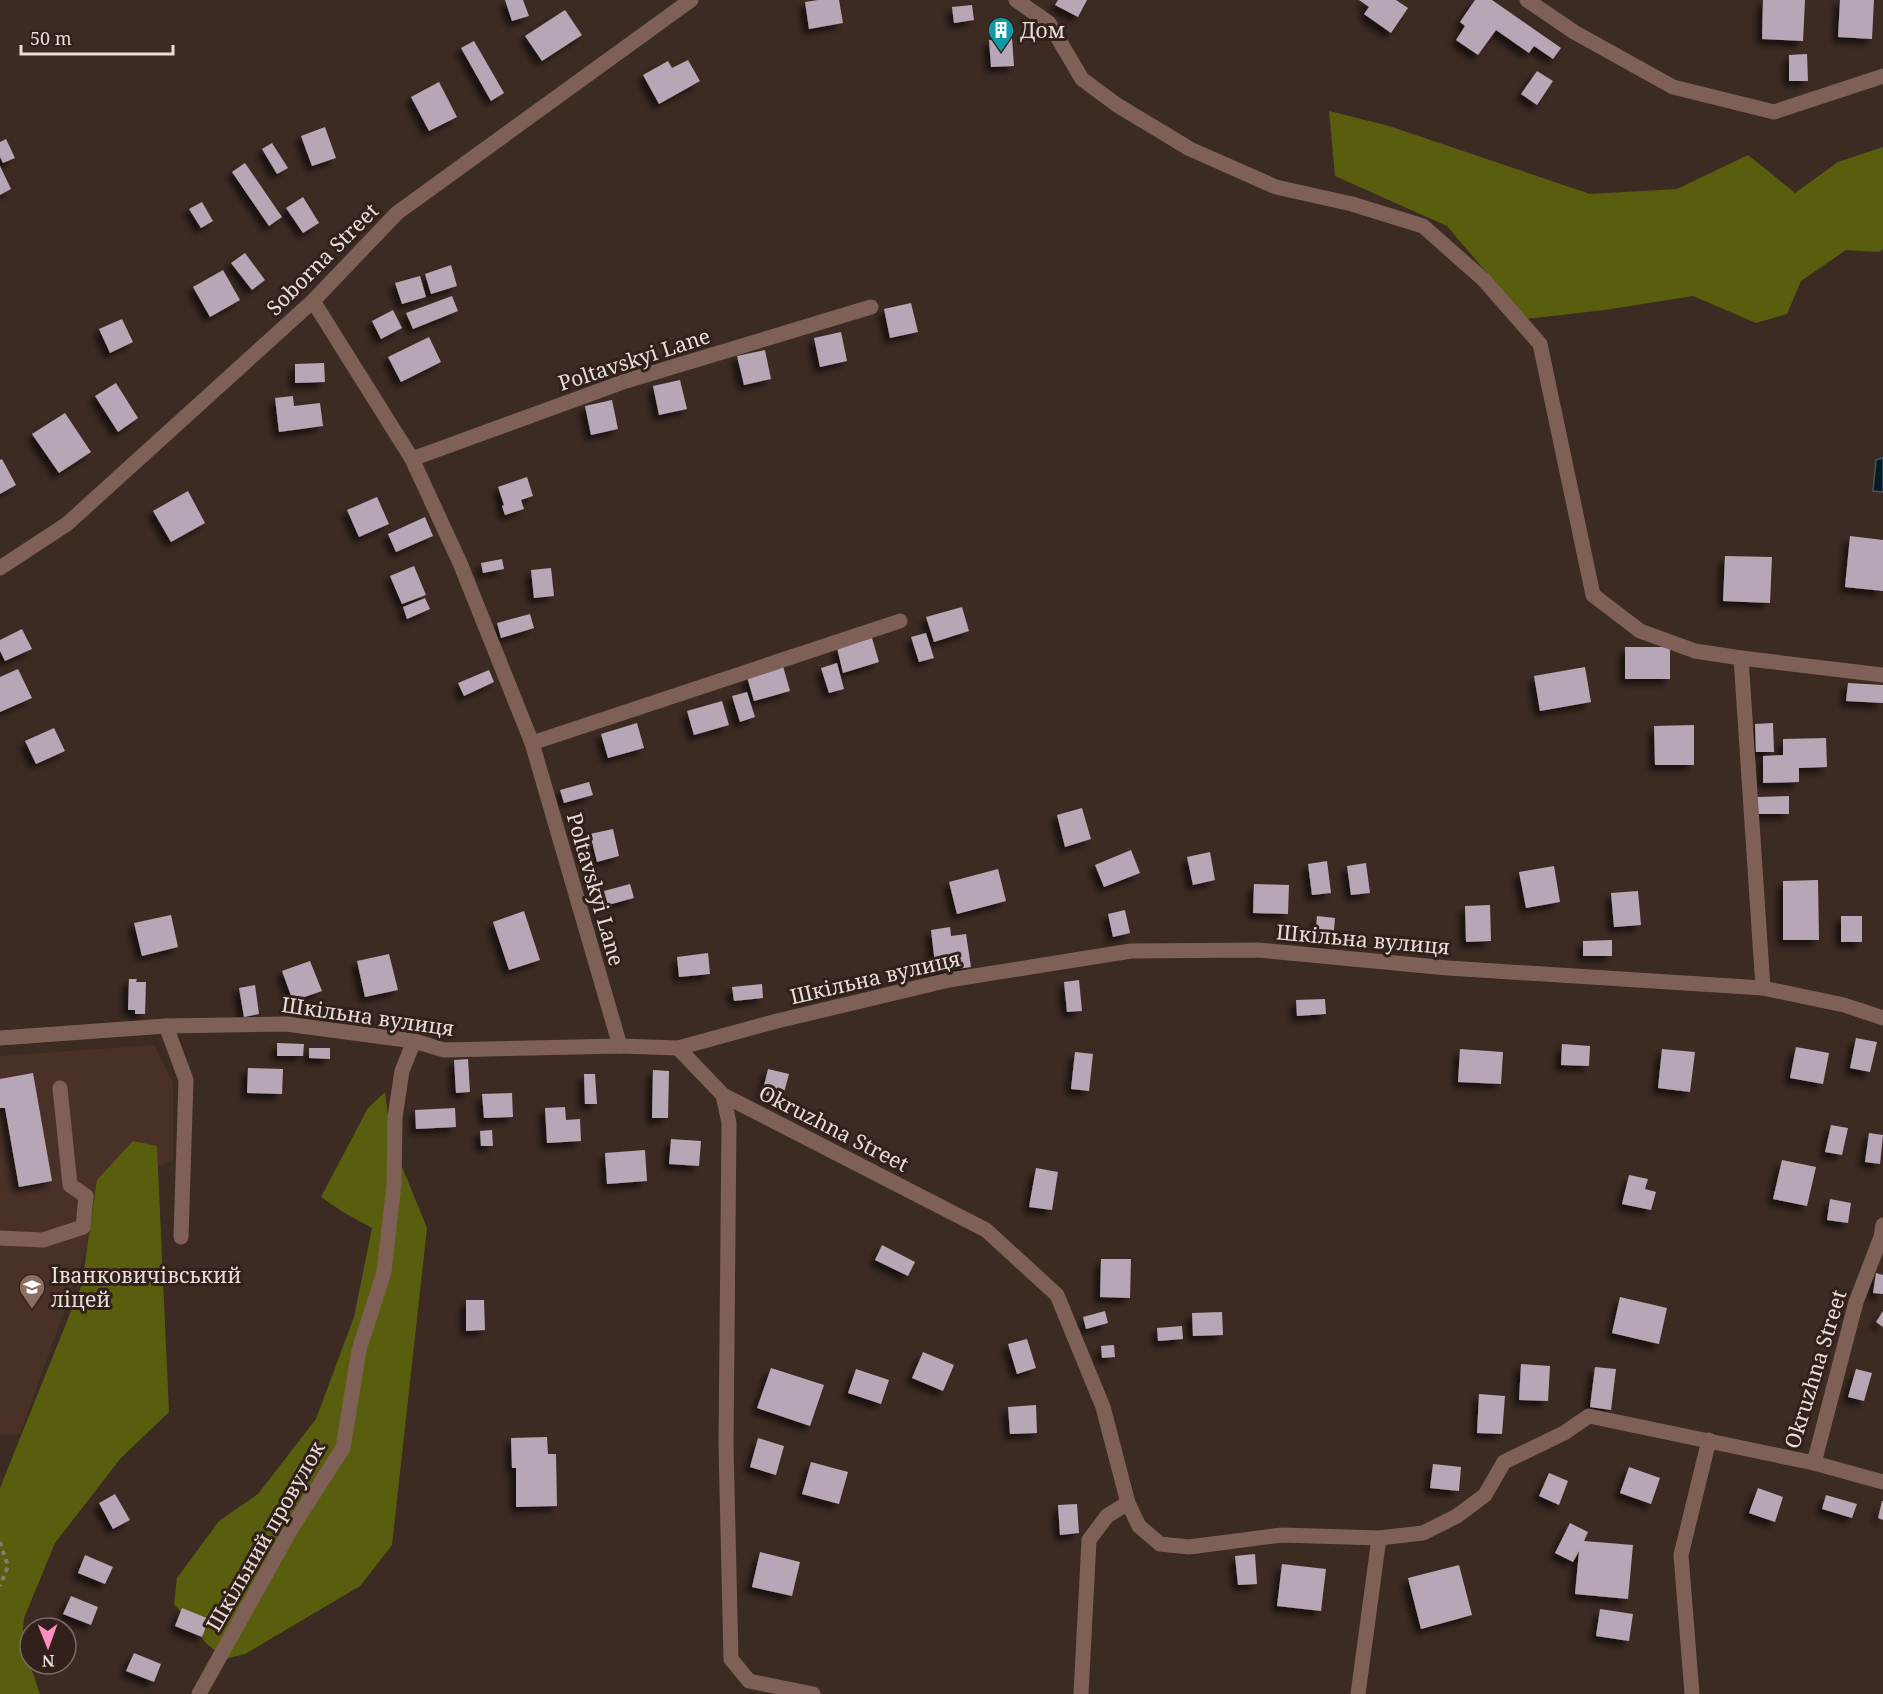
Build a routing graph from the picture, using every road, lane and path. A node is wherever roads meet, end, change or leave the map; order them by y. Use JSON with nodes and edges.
{"nodes":[{"id":1,"x":690,"y":0,"type":"edge"},
{"id":2,"x":1016,"y":0,"type":"edge"},
{"id":3,"x":1527,"y":0,"type":"edge"},
{"id":4,"x":1883,"y":76,"type":"edge"},
{"id":5,"x":313,"y":301,"type":"junction"},
{"id":6,"x":871,"y":307,"type":"dead end"},
{"id":7,"x":412,"y":459,"type":"junction"},
{"id":8,"x":0,"y":568,"type":"edge"},
{"id":9,"x":900,"y":621,"type":"dead end"},
{"id":10,"x":1741,"y":658,"type":"junction"},
{"id":11,"x":1883,"y":675,"type":"edge"},
{"id":12,"x":532,"y":743,"type":"junction"},
{"id":13,"x":1763,"y":988,"type":"junction"},
{"id":14,"x":1883,"y":1018,"type":"edge"},
{"id":15,"x":166,"y":1026,"type":"junction"},
{"id":16,"x":0,"y":1038,"type":"edge"},
{"id":17,"x":414,"y":1041,"type":"junction"},
{"id":18,"x":620,"y":1046,"type":"junction"},
{"id":19,"x":678,"y":1048,"type":"junction"},
{"id":20,"x":60,"y":1088,"type":"dead end"},
{"id":21,"x":723,"y":1095,"type":"junction"},
{"id":22,"x":1883,"y":1225,"type":"edge"},
{"id":23,"x":181,"y":1237,"type":"dead end"},
{"id":24,"x":0,"y":1238,"type":"edge"},
{"id":25,"x":1709,"y":1440,"type":"junction"},
{"id":26,"x":1814,"y":1463,"type":"junction"},
{"id":27,"x":1883,"y":1482,"type":"edge"},
{"id":28,"x":1128,"y":1503,"type":"junction"},
{"id":29,"x":1379,"y":1538,"type":"junction"},
{"id":30,"x":0,"y":1542,"type":"edge"},
{"id":31,"x":0,"y":1586,"type":"edge"},
{"id":32,"x":199,"y":1694,"type":"edge"},
{"id":33,"x":813,"y":1694,"type":"edge"},
{"id":34,"x":1081,"y":1694,"type":"edge"},
{"id":35,"x":1358,"y":1694,"type":"edge"},
{"id":36,"x":1692,"y":1694,"type":"edge"}],
"edges":[{"from":1,"to":5,"type":"street","name":"Soborna Street"},
{"from":2,"to":10,"type":"street"},
{"from":3,"to":4,"type":"street"},
{"from":5,"to":7,"type":"street","name":"Poltavskyi Lane"},
{"from":5,"to":8,"type":"street","name":"Soborna Street"},
{"from":6,"to":7,"type":"street","name":"Poltavskyi Lane"},
{"from":7,"to":12,"type":"street","name":"Poltavskyi Lane"},
{"from":9,"to":12,"type":"street"},
{"from":10,"to":11,"type":"street"},
{"from":10,"to":13,"type":"street"},
{"from":12,"to":18,"type":"street","name":"Poltavskyi Lane"},
{"from":13,"to":14,"type":"street","name":"Шкільна вулиця"},
{"from":13,"to":19,"type":"street","name":"Шкільна вулиця"},
{"from":15,"to":16,"type":"street","name":"Шкільна вулиця"},
{"from":15,"to":17,"type":"street","name":"Шкільна вулиця"},
{"from":15,"to":23,"type":"street"},
{"from":17,"to":18,"type":"street","name":"Шкільна вулиця"},
{"from":17,"to":32,"type":"street","name":"Шкільний провулок"},
{"from":18,"to":19,"type":"street","name":"Шкільна вулиця"},
{"from":19,"to":21,"type":"street"},
{"from":20,"to":24,"type":"street"},
{"from":21,"to":28,"type":"street","name":"Okruzhna Street"},
{"from":21,"to":33,"type":"street","name":"Okruzhna Street"},
{"from":22,"to":26,"type":"street","name":"Okruzhna Street"},
{"from":25,"to":26,"type":"street","name":"Okruzhna Street"},
{"from":25,"to":29,"type":"street","name":"Okruzhna Street"},
{"from":25,"to":36,"type":"street"},
{"from":26,"to":27,"type":"street"},
{"from":28,"to":29,"type":"street","name":"Okruzhna Street"},
{"from":28,"to":34,"type":"street"},
{"from":29,"to":35,"type":"street"},
{"from":30,"to":31,"type":"path"}]}
